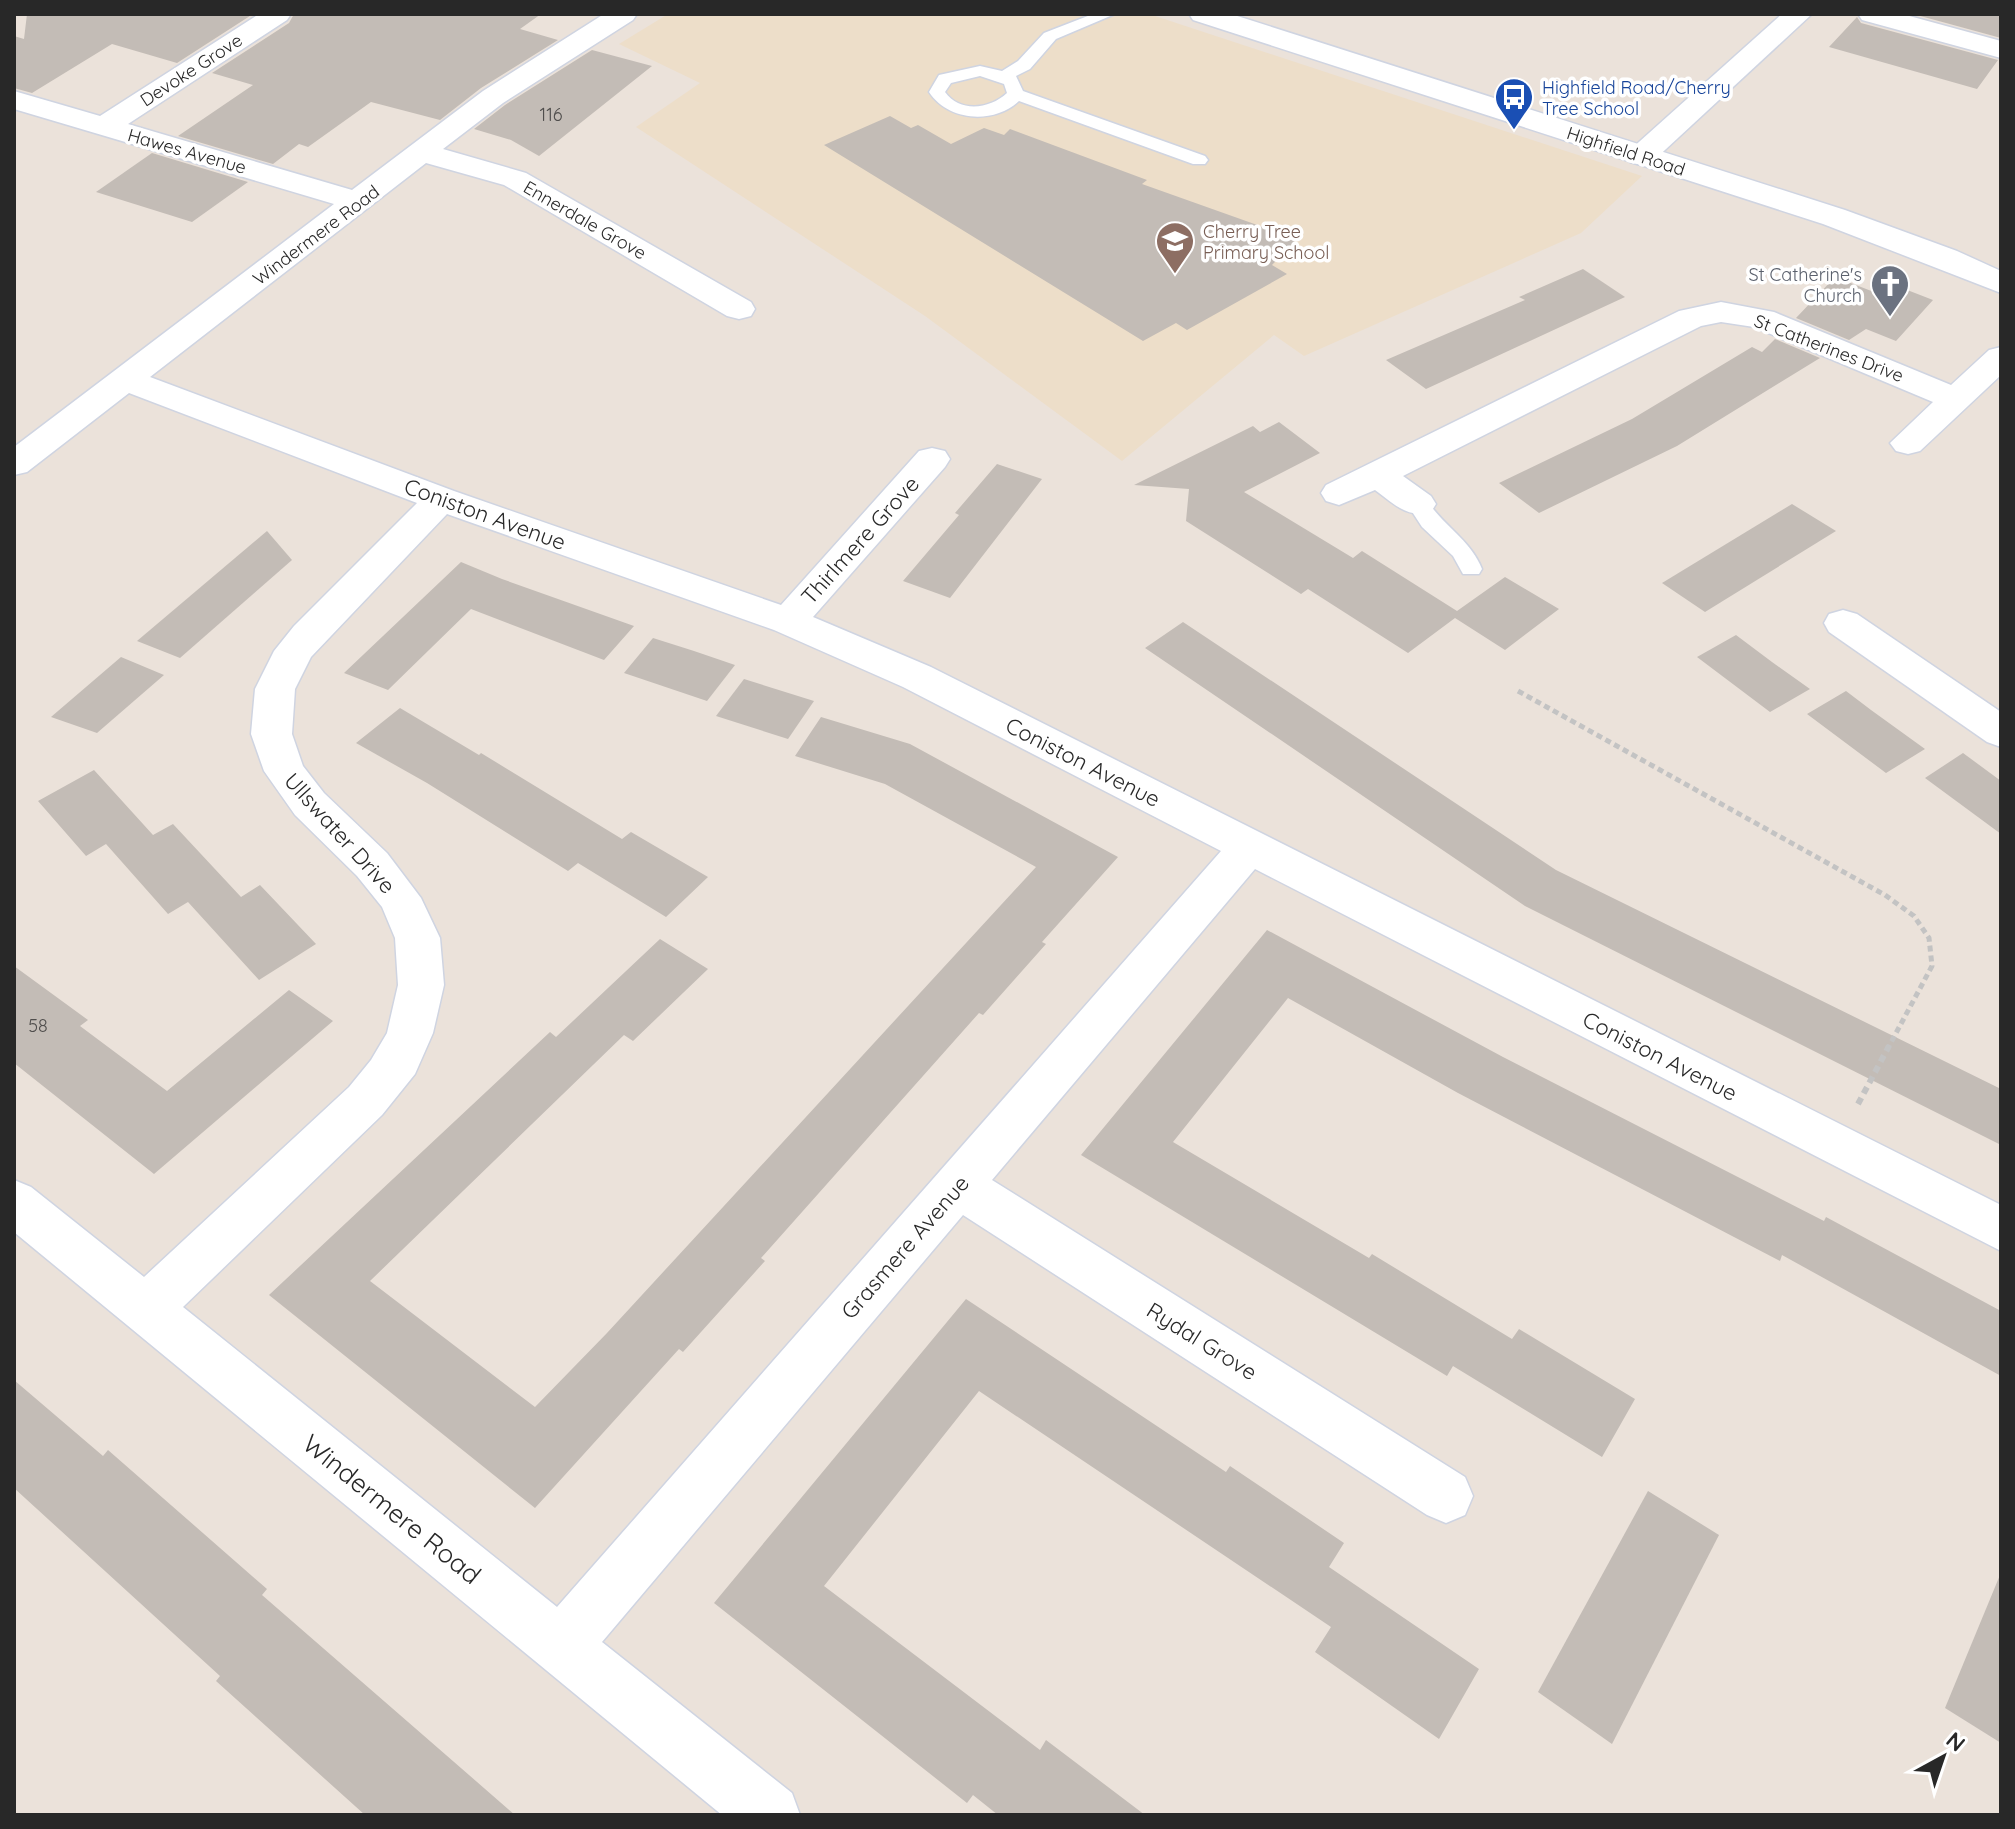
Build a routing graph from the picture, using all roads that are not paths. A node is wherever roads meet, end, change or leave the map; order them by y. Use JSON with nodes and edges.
{"nodes":[{"id":1,"x":277,"y":14,"type":"edge"},
{"id":2,"x":623,"y":14,"type":"edge"},
{"id":3,"x":1107,"y":14,"type":"edge"},
{"id":4,"x":1203,"y":14,"type":"edge"},
{"id":5,"x":1798,"y":14,"type":"edge"},
{"id":6,"x":1872,"y":14,"type":"edge"},
{"id":7,"x":2001,"y":50,"type":"edge"},
{"id":8,"x":1004,"y":76,"type":"junction"},
{"id":9,"x":1016,"y":94,"type":"junction"},
{"id":10,"x":14,"y":100,"type":"edge"},
{"id":11,"x":105,"y":126,"type":"junction"},
{"id":12,"x":422,"y":153,"type":"junction"},
{"id":13,"x":1641,"y":156,"type":"junction"},
{"id":14,"x":1199,"y":160,"type":"dead end"},
{"id":15,"x":360,"y":202,"type":"junction"},
{"id":16,"x":2001,"y":283,"type":"edge"},
{"id":17,"x":739,"y":309,"type":"dead end"},
{"id":18,"x":2001,"y":357,"type":"edge"},
{"id":19,"x":1571,"y":378,"type":"junction"},
{"id":20,"x":127,"y":380,"type":"junction"},
{"id":21,"x":1954,"y":398,"type":"junction"},
{"id":22,"x":1602,"y":400,"type":"dead end"},
{"id":23,"x":1908,"y":443,"type":"dead end"},
{"id":24,"x":932,"y":459,"type":"dead end"},
{"id":25,"x":14,"y":464,"type":"edge"},
{"id":26,"x":1377,"y":474,"type":"junction"},
{"id":27,"x":1339,"y":493,"type":"dead end"},
{"id":28,"x":441,"y":499,"type":"junction"},
{"id":29,"x":1418,"y":504,"type":"joint"},
{"id":30,"x":1471,"y":569,"type":"dead end"},
{"id":31,"x":788,"y":621,"type":"junction"},
{"id":32,"x":1843,"y":623,"type":"dead end"},
{"id":33,"x":2001,"y":732,"type":"edge"},
{"id":34,"x":1249,"y":847,"type":"junction"},
{"id":35,"x":958,"y":1185,"type":"junction"},
{"id":36,"x":14,"y":1202,"type":"edge"},
{"id":37,"x":2001,"y":1229,"type":"edge"},
{"id":38,"x":145,"y":1310,"type":"junction"},
{"id":39,"x":1446,"y":1496,"type":"dead end"},
{"id":40,"x":561,"y":1646,"type":"junction"},
{"id":41,"x":770,"y":1815,"type":"edge"}],
"edges":[{"from":1,"to":11,"type":"street","name":"Devoke Grove"},
{"from":2,"to":12,"type":"street","name":"Windermere Road"},
{"from":3,"to":8,"type":"lane"},
{"from":4,"to":13,"type":"street","name":"Highfield Road"},
{"from":5,"to":13,"type":"street"},
{"from":6,"to":7,"type":"street"},
{"from":8,"to":9,"type":"lane"},
{"from":8,"to":9,"type":"lane"},
{"from":9,"to":14,"type":"lane"},
{"from":10,"to":11,"type":"street","name":"Hawes Avenue"},
{"from":11,"to":15,"type":"street","name":"Hawes Avenue"},
{"from":12,"to":15,"type":"street","name":"Windermere Road"},
{"from":12,"to":17,"type":"street","name":"Ennerdale Grove"},
{"from":13,"to":16,"type":"street","name":"Highfield Road"},
{"from":15,"to":20,"type":"street","name":"Windermere Road"},
{"from":18,"to":21,"type":"street"},
{"from":19,"to":21,"type":"street","name":"St Catherines Drive"},
{"from":19,"to":22,"type":"street"},
{"from":19,"to":26,"type":"street","name":"St Catherines Drive"},
{"from":20,"to":25,"type":"street","name":"Windermere Road"},
{"from":20,"to":28,"type":"street","name":"Coniston Avenue"},
{"from":21,"to":23,"type":"street"},
{"from":24,"to":31,"type":"street","name":"Thirlmere Grove"},
{"from":26,"to":27,"type":"street","name":"St Catherines Drive"},
{"from":26,"to":29,"type":"street"},
{"from":28,"to":31,"type":"street","name":"Coniston Avenue"},
{"from":28,"to":38,"type":"street","name":"Ullswater Drive"},
{"from":29,"to":30,"type":"lane"},
{"from":31,"to":34,"type":"street","name":"Coniston Avenue"},
{"from":32,"to":33,"type":"street"},
{"from":34,"to":35,"type":"street","name":"Grasmere Avenue"},
{"from":34,"to":37,"type":"street","name":"Coniston Avenue"},
{"from":35,"to":39,"type":"street","name":"Rydal Grove"},
{"from":35,"to":40,"type":"street","name":"Grasmere Avenue"},
{"from":36,"to":38,"type":"street","name":"Windermere Road"},
{"from":38,"to":40,"type":"street","name":"Windermere Road"},
{"from":40,"to":41,"type":"street","name":"Windermere Road"}]}
